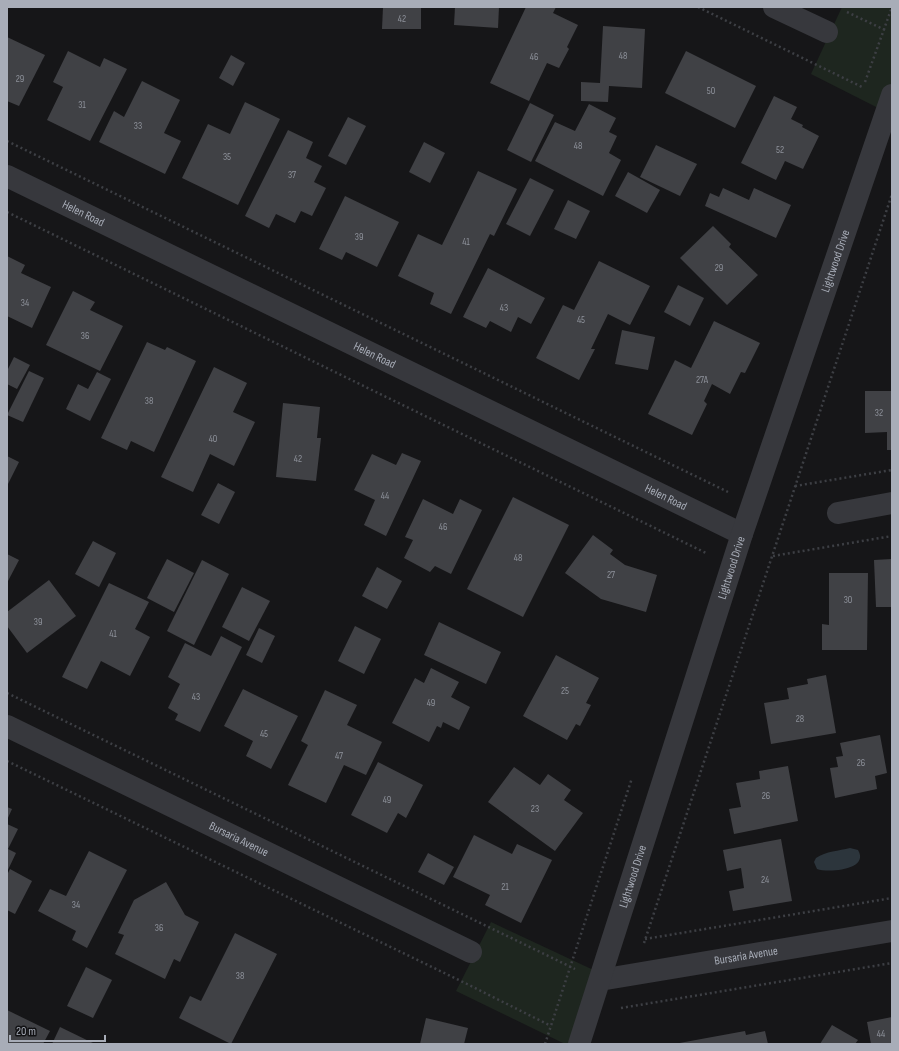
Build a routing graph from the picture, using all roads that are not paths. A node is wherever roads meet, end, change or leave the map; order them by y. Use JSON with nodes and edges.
{"nodes":[{"id":1,"x":774,"y":7,"type":"edge"},
{"id":2,"x":827,"y":32,"type":"dead end"},
{"id":3,"x":892,"y":95,"type":"edge"},
{"id":4,"x":7,"y":176,"type":"edge"},
{"id":5,"x":892,"y":503,"type":"edge"},
{"id":6,"x":838,"y":513,"type":"dead end"},
{"id":7,"x":742,"y":534,"type":"junction"},
{"id":8,"x":7,"y":726,"type":"edge"},
{"id":9,"x":892,"y":931,"type":"edge"},
{"id":10,"x":471,"y":952,"type":"dead end"},
{"id":11,"x":600,"y":980,"type":"junction"},
{"id":12,"x":579,"y":1044,"type":"edge"}],
"edges":[{"from":1,"to":2,"type":"street"},
{"from":3,"to":7,"type":"street","name":"Lightwood Drive"},
{"from":4,"to":7,"type":"street","name":"Helen Road"},
{"from":5,"to":6,"type":"street"},
{"from":7,"to":11,"type":"street","name":"Lightwood Drive"},
{"from":8,"to":10,"type":"street","name":"Bursaria Avenue"},
{"from":9,"to":11,"type":"street","name":"Bursaria Avenue"},
{"from":11,"to":12,"type":"street","name":"Lightwood Drive"}]}
